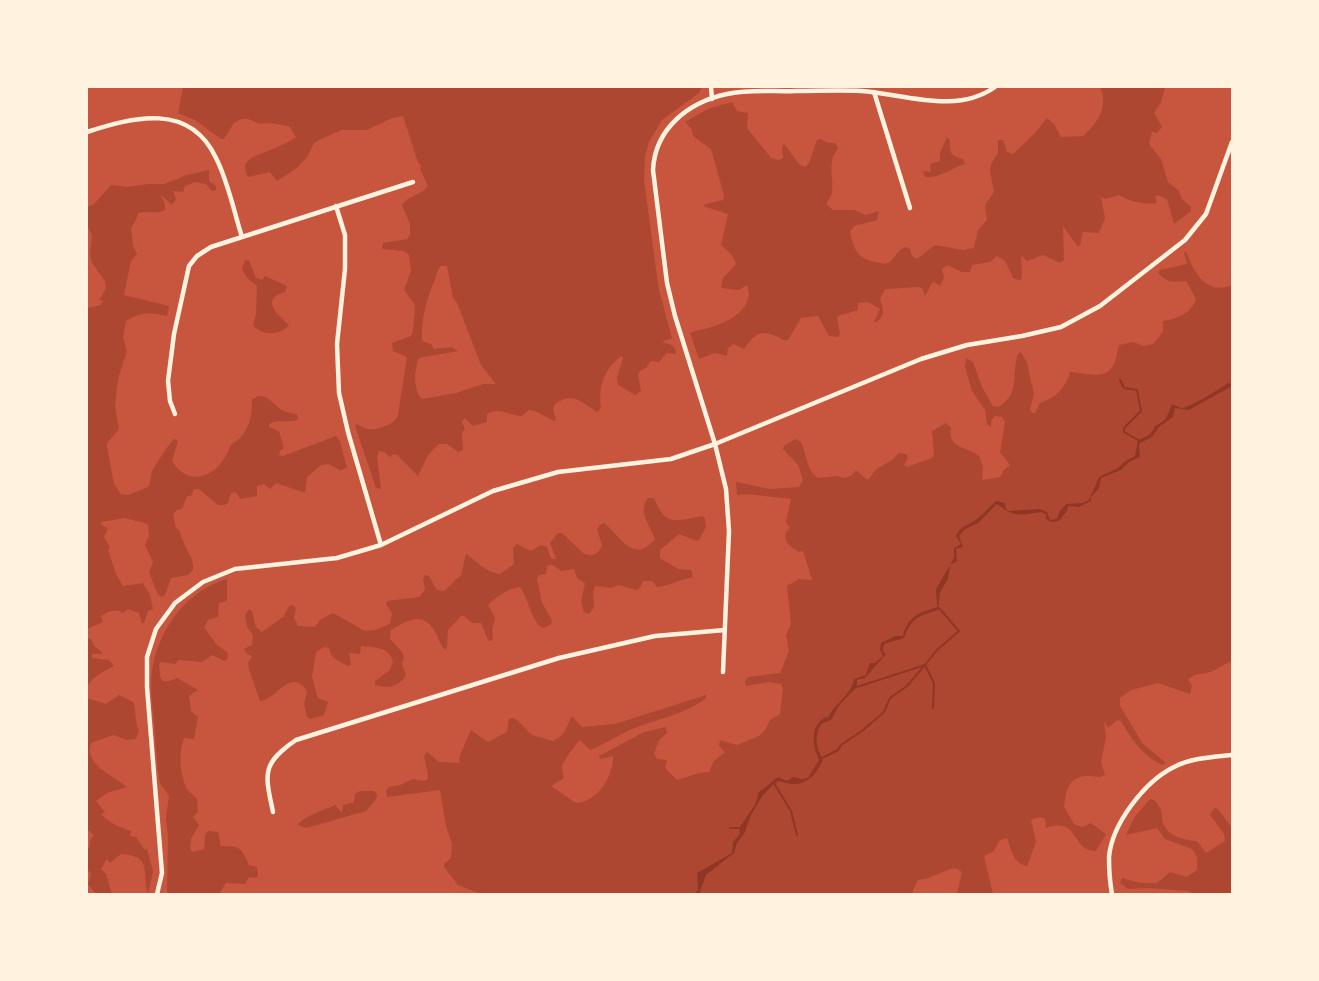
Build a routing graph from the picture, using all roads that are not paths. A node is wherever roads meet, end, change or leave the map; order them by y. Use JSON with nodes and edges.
{"nodes":[{"id":1,"x":711,"y":87,"type":"edge"},
{"id":2,"x":995,"y":87,"type":"edge"},
{"id":3,"x":874,"y":92,"type":"junction"},
{"id":4,"x":712,"y":99,"type":"junction"},
{"id":5,"x":87,"y":132,"type":"edge"},
{"id":6,"x":1232,"y":142,"type":"edge"},
{"id":7,"x":413,"y":182,"type":"dead end"},
{"id":8,"x":336,"y":206,"type":"junction"},
{"id":9,"x":910,"y":208,"type":"dead end"},
{"id":10,"x":242,"y":237,"type":"junction"},
{"id":11,"x":175,"y":414,"type":"dead end"},
{"id":12,"x":715,"y":444,"type":"junction"},
{"id":13,"x":381,"y":545,"type":"junction"},
{"id":14,"x":725,"y":630,"type":"junction"},
{"id":15,"x":723,"y":672,"type":"dead end"},
{"id":16,"x":1232,"y":755,"type":"edge"},
{"id":17,"x":273,"y":812,"type":"dead end"},
{"id":18,"x":157,"y":894,"type":"edge"},
{"id":19,"x":1112,"y":894,"type":"edge"}],
"edges":[{"from":1,"to":4,"type":"street"},
{"from":2,"to":3,"type":"street"},
{"from":3,"to":4,"type":"street"},
{"from":3,"to":9,"type":"street"},
{"from":4,"to":12,"type":"street"},
{"from":5,"to":10,"type":"street"},
{"from":6,"to":12,"type":"street"},
{"from":7,"to":8,"type":"street"},
{"from":8,"to":10,"type":"street"},
{"from":8,"to":13,"type":"street"},
{"from":10,"to":11,"type":"street"},
{"from":12,"to":13,"type":"street"},
{"from":12,"to":14,"type":"street"},
{"from":13,"to":18,"type":"street"},
{"from":14,"to":15,"type":"street"},
{"from":14,"to":17,"type":"street"},
{"from":16,"to":19,"type":"street"}]}
